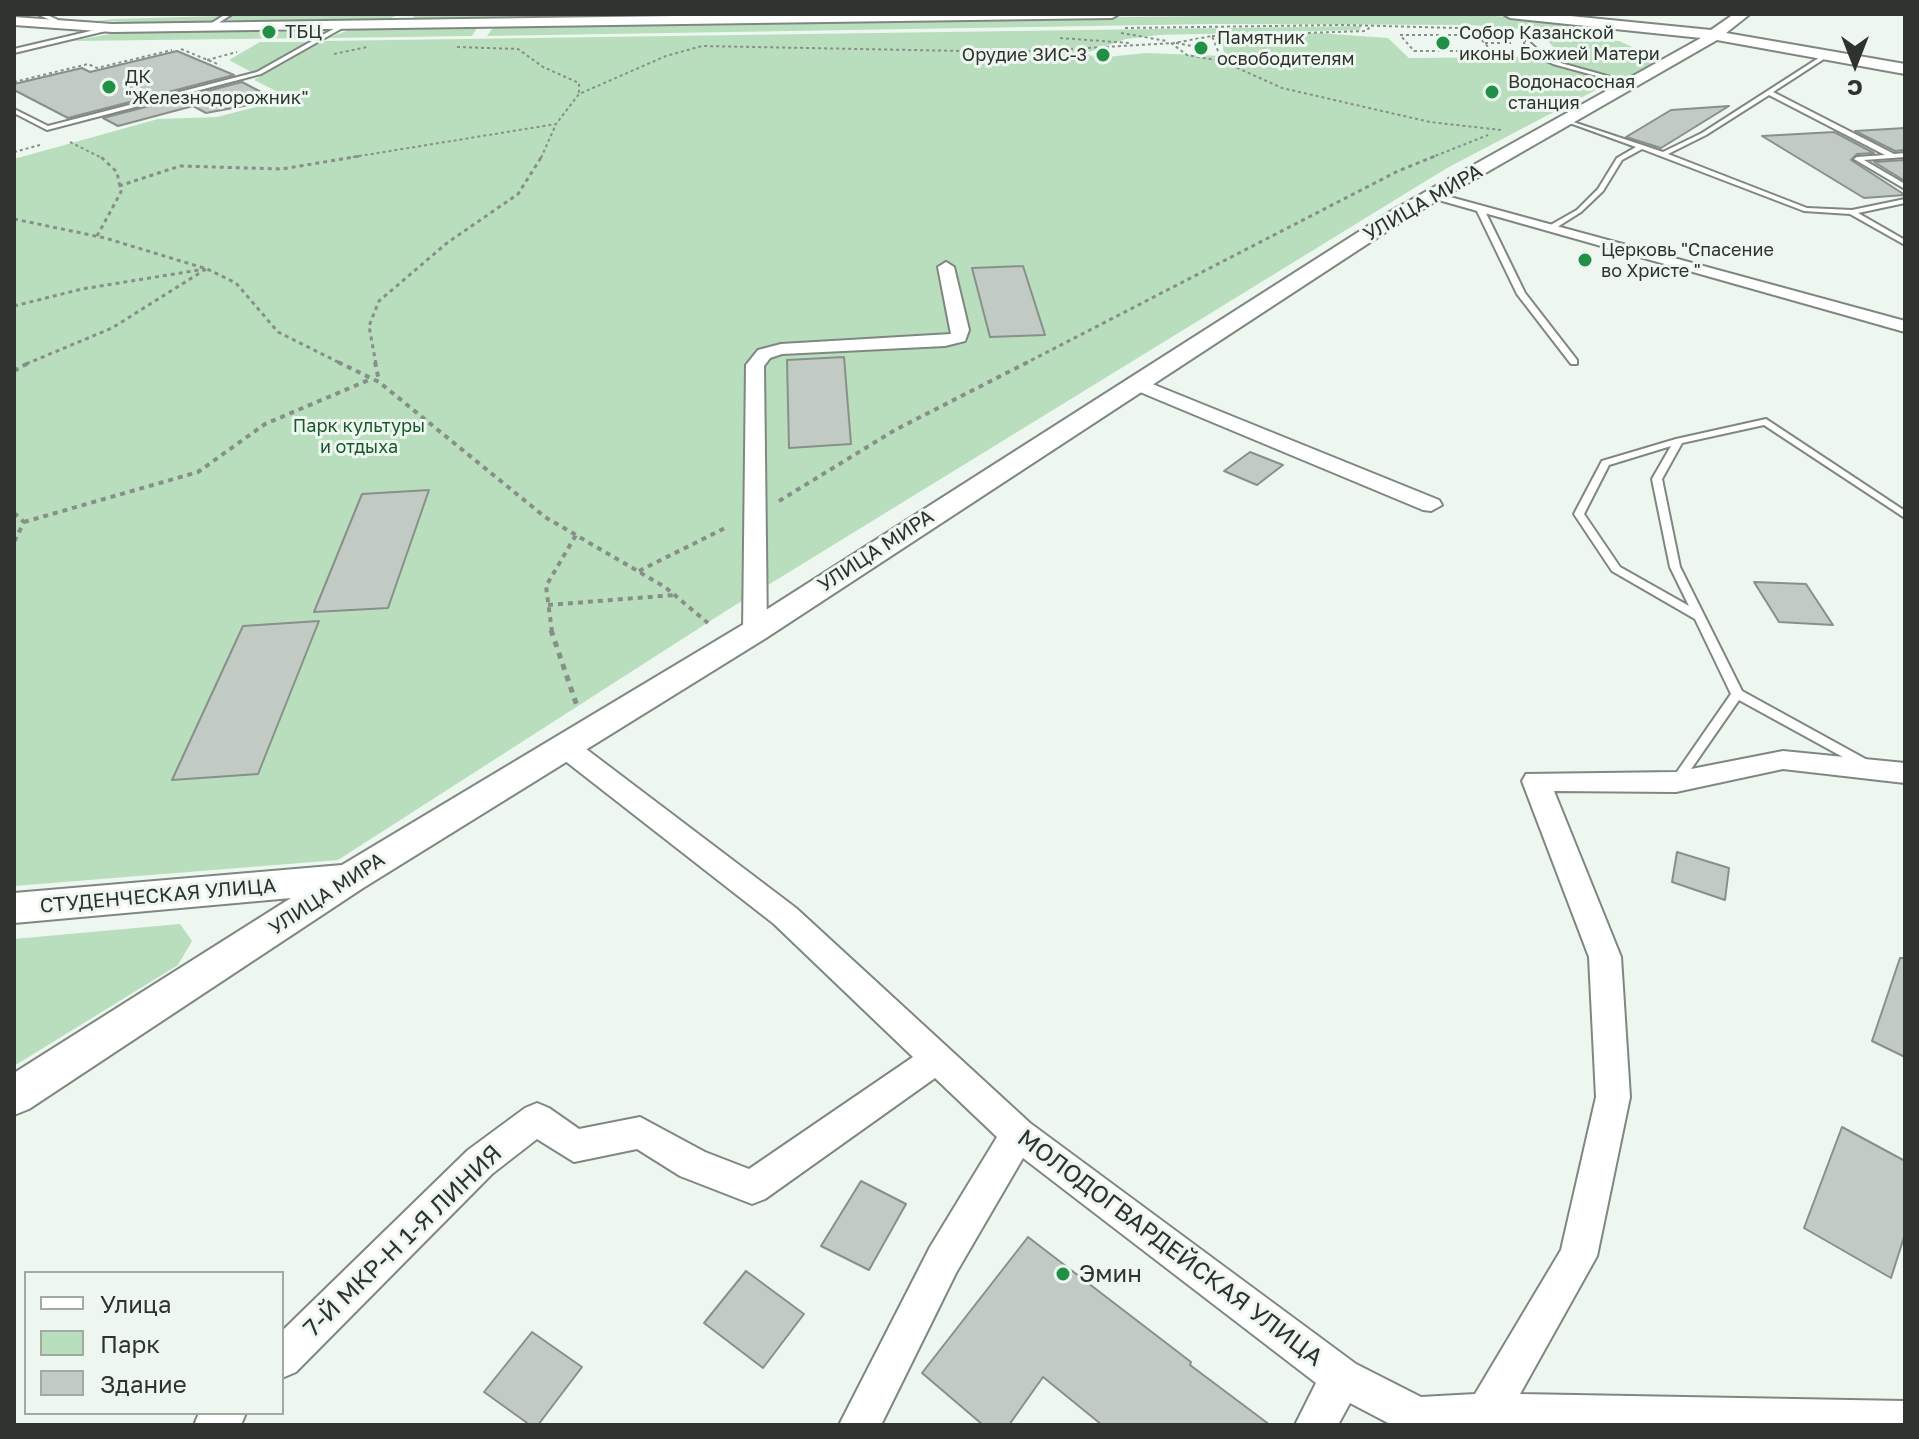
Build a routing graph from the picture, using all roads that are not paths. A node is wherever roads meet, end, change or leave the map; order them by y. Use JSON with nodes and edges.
{"nodes":[{"id":1,"x":229,"y":14,"type":"edge"},
{"id":2,"x":1112,"y":14,"type":"edge"},
{"id":3,"x":1510,"y":14,"type":"edge"},
{"id":4,"x":1743,"y":14,"type":"edge"},
{"id":5,"x":630,"y":18,"type":"edge"},
{"id":6,"x":42,"y":19,"type":"edge"},
{"id":7,"x":402,"y":19,"type":"edge"},
{"id":8,"x":14,"y":21,"type":"edge"},
{"id":9,"x":344,"y":25,"type":"junction"},
{"id":10,"x":209,"y":27,"type":"junction"},
{"id":11,"x":112,"y":28,"type":"junction"},
{"id":12,"x":1714,"y":35,"type":"junction"},
{"id":13,"x":1527,"y":42,"type":"road end"},
{"id":14,"x":14,"y":51,"type":"edge"},
{"id":15,"x":1828,"y":54,"type":"junction"},
{"id":16,"x":1905,"y":69,"type":"edge"},
{"id":17,"x":1633,"y":84,"type":"junction"},
{"id":18,"x":1770,"y":93,"type":"junction"},
{"id":19,"x":14,"y":111,"type":"edge"},
{"id":20,"x":1569,"y":121,"type":"junction"},
{"id":21,"x":1641,"y":147,"type":"junction"},
{"id":22,"x":1663,"y":154,"type":"junction"},
{"id":23,"x":1891,"y":155,"type":"junction"},
{"id":24,"x":1905,"y":155,"type":"edge"},
{"id":25,"x":1905,"y":187,"type":"edge"},
{"id":26,"x":1433,"y":194,"type":"junction"},
{"id":27,"x":1905,"y":201,"type":"edge"},
{"id":28,"x":1479,"y":207,"type":"junction"},
{"id":29,"x":1852,"y":212,"type":"junction"},
{"id":30,"x":1551,"y":227,"type":"junction"},
{"id":31,"x":1905,"y":243,"type":"edge"},
{"id":32,"x":946,"y":267,"type":"dead end"},
{"id":33,"x":1905,"y":327,"type":"edge"},
{"id":34,"x":1574,"y":362,"type":"dead end"},
{"id":35,"x":1135,"y":383,"type":"junction"},
{"id":36,"x":1679,"y":441,"type":"junction"},
{"id":37,"x":1431,"y":505,"type":"dead end"},
{"id":38,"x":1905,"y":515,"type":"edge"},
{"id":39,"x":1699,"y":617,"type":"junction"},
{"id":40,"x":755,"y":631,"type":"junction"},
{"id":41,"x":1737,"y":694,"type":"junction"},
{"id":42,"x":564,"y":746,"type":"junction"},
{"id":43,"x":1890,"y":772,"type":"edge"},
{"id":44,"x":1676,"y":782,"type":"junction"},
{"id":45,"x":350,"y":878,"type":"junction"},
{"id":46,"x":14,"y":908,"type":"edge"},
{"id":47,"x":939,"y":1057,"type":"junction"},
{"id":48,"x":14,"y":1096,"type":"edge"},
{"id":49,"x":1018,"y":1134,"type":"junction"},
{"id":50,"x":284,"y":1356,"type":"edge"},
{"id":51,"x":1342,"y":1378,"type":"junction"},
{"id":52,"x":1487,"y":1420,"type":"edge"},
{"id":53,"x":1905,"y":1421,"type":"edge"},
{"id":54,"x":859,"y":1425,"type":"edge"},
{"id":55,"x":1315,"y":1425,"type":"edge"}],
"edges":[{"from":1,"to":10,"type":"lane"},
{"from":2,"to":5,"type":"street"},
{"from":3,"to":12,"type":"street"},
{"from":4,"to":12,"type":"street","name":"УЛИЦА МИРА"},
{"from":5,"to":7,"type":"street"},
{"from":6,"to":8,"type":"street"},
{"from":6,"to":11,"type":"street"},
{"from":7,"to":9,"type":"street"},
{"from":9,"to":10,"type":"street"},
{"from":9,"to":19,"type":"lane"},
{"from":10,"to":11,"type":"street"},
{"from":11,"to":14,"type":"lane"},
{"from":12,"to":15,"type":"street"},
{"from":12,"to":17,"type":"street","name":"УЛИЦА МИРА"},
{"from":13,"to":17,"type":"lane"},
{"from":15,"to":16,"type":"street"},
{"from":15,"to":18,"type":"lane"},
{"from":17,"to":20,"type":"street","name":"УЛИЦА МИРА"},
{"from":18,"to":22,"type":"lane"},
{"from":18,"to":23,"type":"lane"},
{"from":20,"to":21,"type":"lane"},
{"from":20,"to":26,"type":"street","name":"УЛИЦА МИРА"},
{"from":21,"to":22,"type":"lane"},
{"from":21,"to":30,"type":"lane"},
{"from":22,"to":29,"type":"lane"},
{"from":23,"to":24,"type":"lane"},
{"from":23,"to":25,"type":"lane"},
{"from":26,"to":28,"type":"street"},
{"from":26,"to":35,"type":"street","name":"УЛИЦА МИРА"},
{"from":27,"to":29,"type":"lane"},
{"from":28,"to":30,"type":"street"},
{"from":28,"to":34,"type":"lane"},
{"from":29,"to":31,"type":"lane"},
{"from":30,"to":33,"type":"street"},
{"from":32,"to":40,"type":"street"},
{"from":35,"to":37,"type":"street"},
{"from":35,"to":40,"type":"street","name":"УЛИЦА МИРА"},
{"from":36,"to":38,"type":"lane"},
{"from":36,"to":39,"type":"lane"},
{"from":36,"to":39,"type":"lane"},
{"from":39,"to":41,"type":"lane"},
{"from":40,"to":42,"type":"street","name":"УЛИЦА МИРА"},
{"from":41,"to":43,"type":"lane"},
{"from":41,"to":44,"type":"lane"},
{"from":42,"to":45,"type":"street","name":"УЛИЦА МИРА"},
{"from":42,"to":47,"type":"street","name":"МОЛОДОГВАРДЕЙСКАЯ УЛИЦА"},
{"from":43,"to":44,"type":"street"},
{"from":44,"to":52,"type":"street"},
{"from":45,"to":46,"type":"street","name":"СТУДЕНЧЕСКАЯ УЛИЦА"},
{"from":45,"to":48,"type":"street","name":"УЛИЦА МИРА"},
{"from":47,"to":49,"type":"street","name":"МОЛОДОГВАРДЕЙСКАЯ УЛИЦА"},
{"from":47,"to":50,"type":"street","name":"7-Й МКР-Н 1-Я ЛИНИЯ"},
{"from":49,"to":51,"type":"street","name":"МОЛОДОГВАРДЕЙСКАЯ УЛИЦА"},
{"from":49,"to":54,"type":"street"},
{"from":51,"to":52,"type":"street","name":"МОЛОДОГВАРДЕЙСКАЯ УЛИЦА"},
{"from":51,"to":55,"type":"street"},
{"from":52,"to":53,"type":"street","name":"МОЛОДОГВАРДЕЙСКАЯ УЛИЦА"}]}
